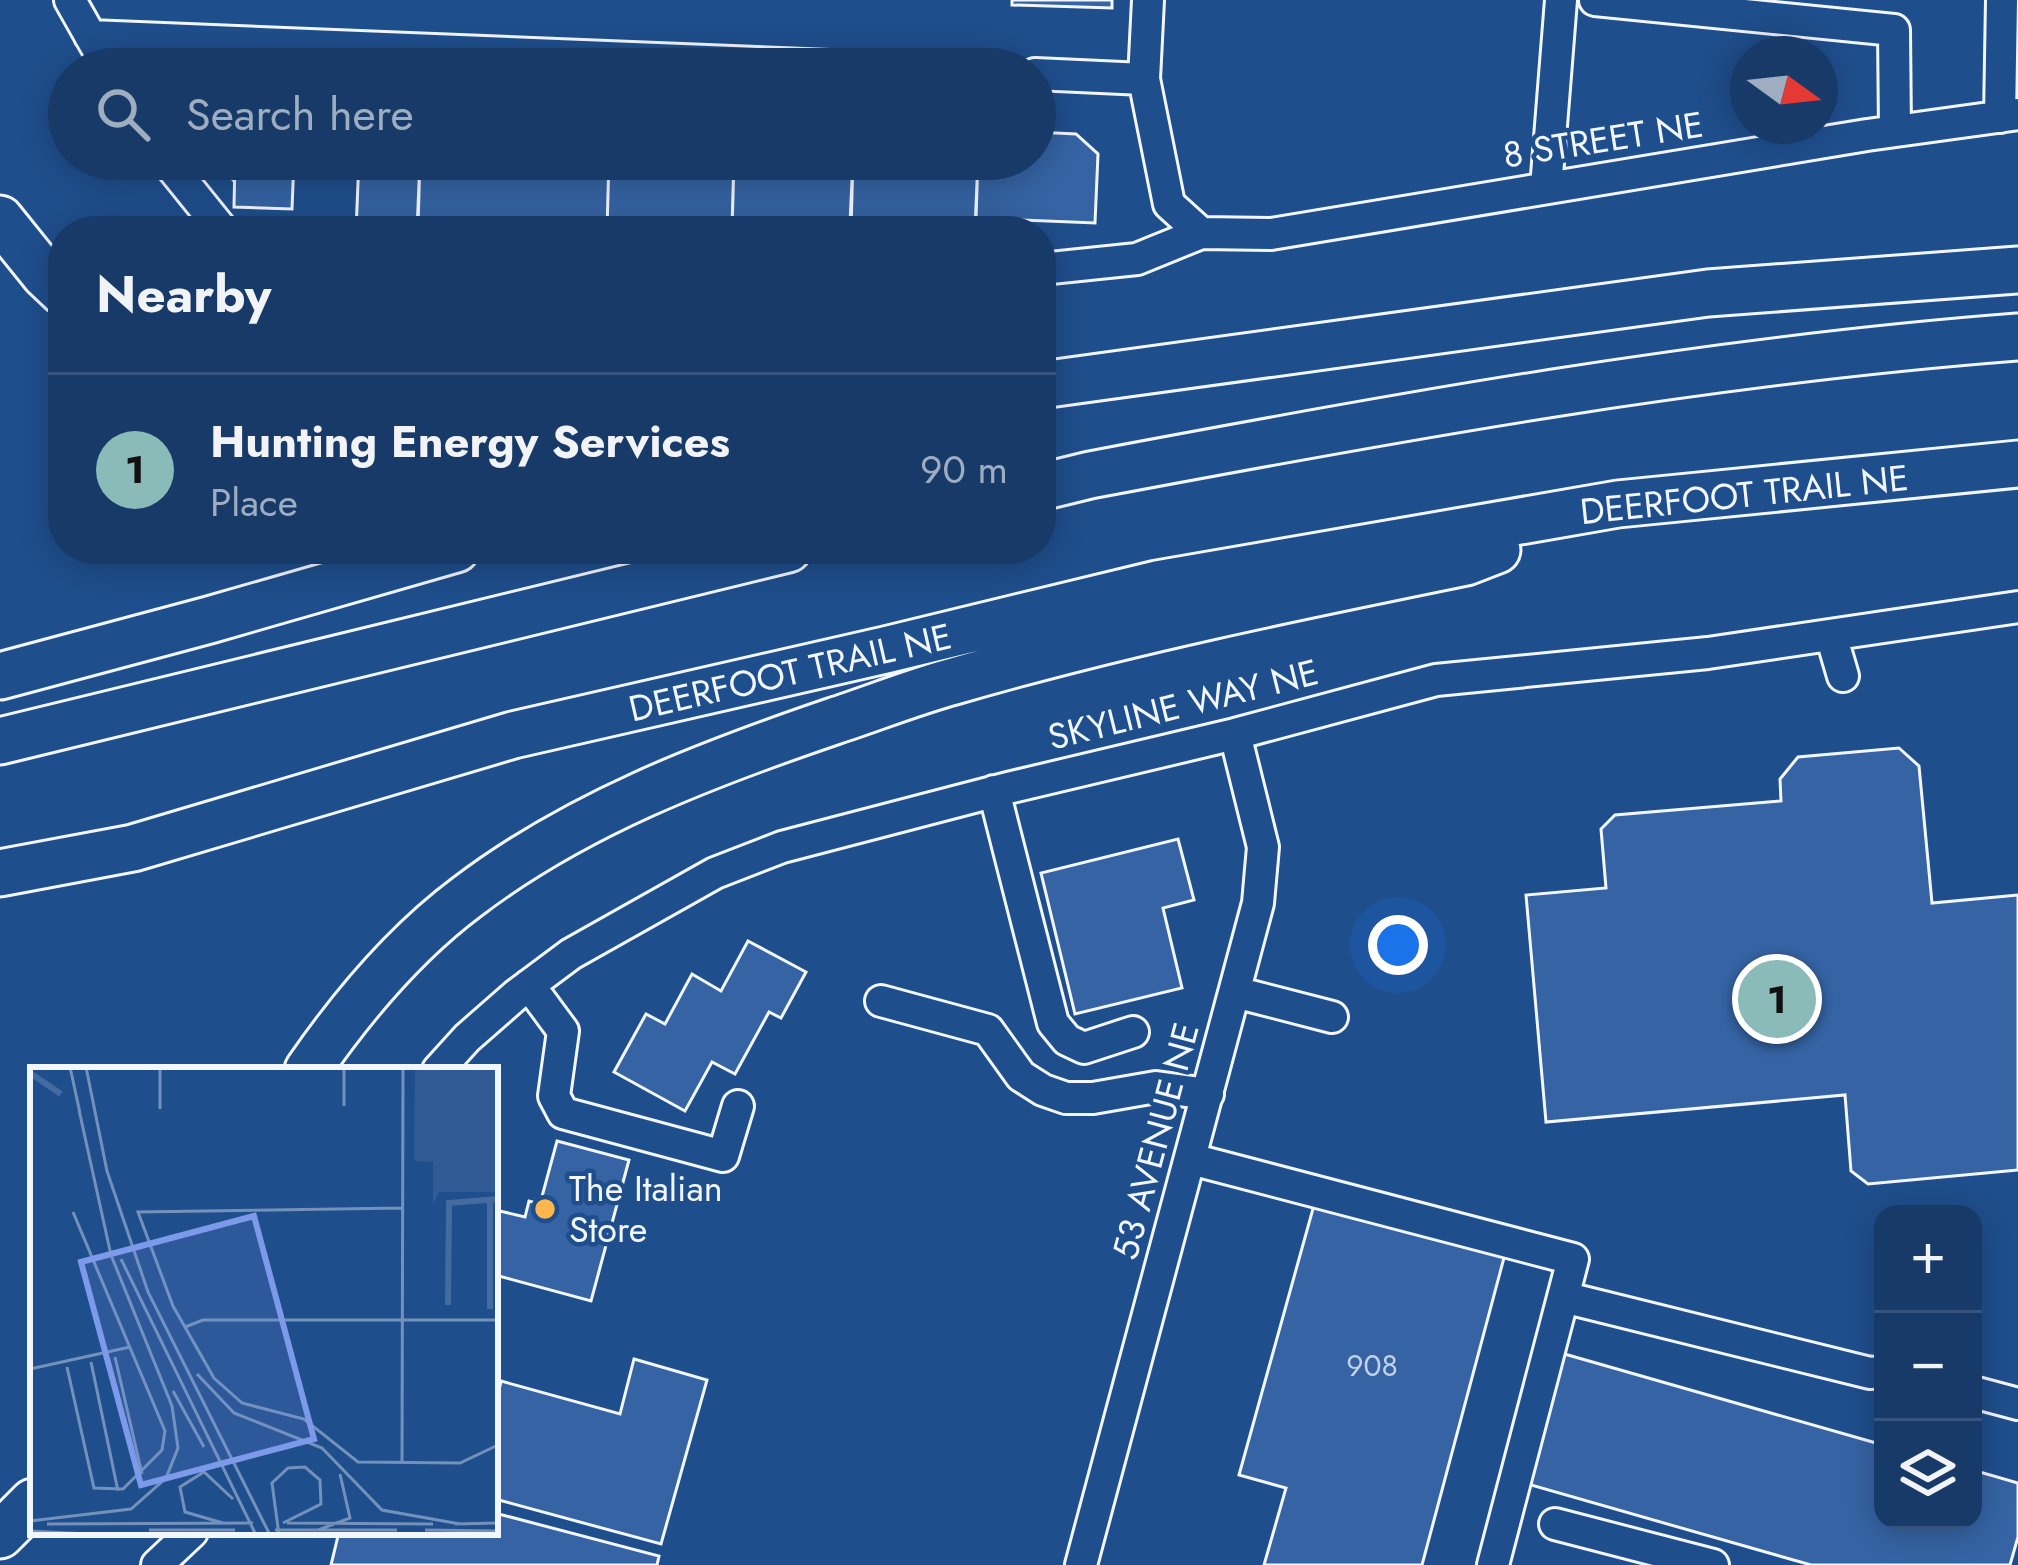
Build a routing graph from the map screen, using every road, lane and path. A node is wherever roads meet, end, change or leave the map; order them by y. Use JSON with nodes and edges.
{"nodes":[{"id":1,"x":70,"y":0,"type":"edge"},
{"id":2,"x":1148,"y":0,"type":"edge"},
{"id":3,"x":1561,"y":0,"type":"edge"},
{"id":4,"x":1595,"y":0,"type":"edge"},
{"id":5,"x":2002,"y":0,"type":"edge"},
{"id":6,"x":90,"y":36,"type":"junction"},
{"id":7,"x":97,"y":48,"type":"edge"},
{"id":8,"x":386,"y":48,"type":"edge"},
{"id":9,"x":1056,"y":75,"type":"edge"},
{"id":10,"x":1144,"y":79,"type":"junction"},
{"id":11,"x":2009,"y":116,"type":"edge"},
{"id":12,"x":1895,"y":131,"type":"junction"},
{"id":13,"x":182,"y":180,"type":"edge"},
{"id":14,"x":1546,"y":188,"type":"junction"},
{"id":15,"x":211,"y":216,"type":"edge"},
{"id":16,"x":0,"y":219,"type":"edge"},
{"id":17,"x":1201,"y":233,"type":"junction"},
{"id":18,"x":1056,"y":267,"type":"edge"},
{"id":19,"x":2018,"y":270,"type":"edge"},
{"id":20,"x":48,"y":278,"type":"edge"},
{"id":21,"x":1708,"y":293,"type":"junction"},
{"id":22,"x":2018,"y":337,"type":"edge"},
{"id":23,"x":1056,"y":383,"type":"edge"},
{"id":24,"x":1056,"y":403,"type":"edge"},
{"id":25,"x":2018,"y":464,"type":"edge"},
{"id":26,"x":1056,"y":483,"type":"edge"},
{"id":27,"x":1618,"y":504,"type":"junction"},
{"id":28,"x":404,"y":564,"type":"edge"},
{"id":29,"x":726,"y":564,"type":"edge"},
{"id":30,"x":2018,"y":607,"type":"edge"},
{"id":31,"x":1831,"y":635,"type":"junction"},
{"id":32,"x":0,"y":676,"type":"edge"},
{"id":33,"x":1844,"y":676,"type":"dead end"},
{"id":34,"x":1235,"y":734,"type":"junction"},
{"id":35,"x":0,"y":741,"type":"edge"},
{"id":36,"x":994,"y":791,"type":"junction"},
{"id":37,"x":0,"y":873,"type":"edge"},
{"id":38,"x":529,"y":986,"type":"junction"},
{"id":39,"x":1235,"y":992,"type":"junction"},
{"id":40,"x":881,"y":1001,"type":"dead end"},
{"id":41,"x":1332,"y":1017,"type":"dead end"},
{"id":42,"x":1133,"y":1032,"type":"dead end"},
{"id":43,"x":310,"y":1067,"type":"edge"},
{"id":44,"x":441,"y":1067,"type":"edge"},
{"id":45,"x":1208,"y":1094,"type":"junction"},
{"id":46,"x":738,"y":1106,"type":"dead end"},
{"id":47,"x":1191,"y":1159,"type":"junction"},
{"id":48,"x":1563,"y":1297,"type":"junction"},
{"id":49,"x":1874,"y":1373,"type":"edge"},
{"id":50,"x":1982,"y":1394,"type":"edge"},
{"id":51,"x":2018,"y":1404,"type":"edge"},
{"id":52,"x":30,"y":1476,"type":"edge"},
{"id":53,"x":0,"y":1505,"type":"edge"},
{"id":54,"x":30,"y":1505,"type":"edge"},
{"id":55,"x":1555,"y":1524,"type":"dead end"},
{"id":56,"x":0,"y":1535,"type":"edge"},
{"id":57,"x":189,"y":1535,"type":"edge"},
{"id":58,"x":157,"y":1565,"type":"edge"},
{"id":59,"x":1081,"y":1565,"type":"edge"},
{"id":60,"x":1492,"y":1565,"type":"edge"},
{"id":61,"x":1713,"y":1565,"type":"edge"}],
"edges":[{"from":1,"to":6,"type":"street"},
{"from":2,"to":10,"type":"street"},
{"from":3,"to":14,"type":"street"},
{"from":4,"to":12,"type":"street"},
{"from":5,"to":11,"type":"street"},
{"from":6,"to":7,"type":"street"},
{"from":6,"to":8,"type":"street"},
{"from":9,"to":10,"type":"street"},
{"from":10,"to":17,"type":"street"},
{"from":11,"to":12,"type":"street","name":"8 STREET NE"},
{"from":12,"to":14,"type":"street","name":"8 STREET NE"},
{"from":13,"to":15,"type":"street"},
{"from":14,"to":17,"type":"street","name":"8 STREET NE"},
{"from":16,"to":20,"type":"highway"},
{"from":17,"to":18,"type":"street"},
{"from":19,"to":21,"type":"highway"},
{"from":21,"to":23,"type":"highway"},
{"from":21,"to":24,"type":"highway"},
{"from":22,"to":26,"type":"highway"},
{"from":25,"to":27,"type":"highway","name":"DEERFOOT TRAIL NE"},
{"from":27,"to":37,"type":"highway","name":"DEERFOOT TRAIL NE"},
{"from":27,"to":43,"type":"highway"},
{"from":28,"to":32,"type":"highway"},
{"from":29,"to":35,"type":"highway"},
{"from":30,"to":31,"type":"street","name":"SKYLINE WAY NE"},
{"from":31,"to":33,"type":"street"},
{"from":31,"to":34,"type":"street","name":"SKYLINE WAY NE"},
{"from":34,"to":36,"type":"street","name":"SKYLINE WAY NE"},
{"from":34,"to":39,"type":"street","name":"53 AVENUE NE"},
{"from":36,"to":38,"type":"street","name":"SKYLINE WAY NE"},
{"from":36,"to":42,"type":"street"},
{"from":38,"to":44,"type":"street","name":"SKYLINE WAY NE"},
{"from":38,"to":46,"type":"street"},
{"from":39,"to":41,"type":"street"},
{"from":39,"to":45,"type":"street","name":"53 AVENUE NE"},
{"from":40,"to":45,"type":"street"},
{"from":45,"to":47,"type":"street","name":"53 AVENUE NE"},
{"from":47,"to":48,"type":"street"},
{"from":47,"to":59,"type":"street","name":"53 AVENUE NE"},
{"from":48,"to":49,"type":"street"},
{"from":48,"to":60,"type":"street"},
{"from":50,"to":51,"type":"street"},
{"from":52,"to":53,"type":"highway"},
{"from":54,"to":56,"type":"highway"},
{"from":55,"to":61,"type":"street"},
{"from":57,"to":58,"type":"street"}]}
